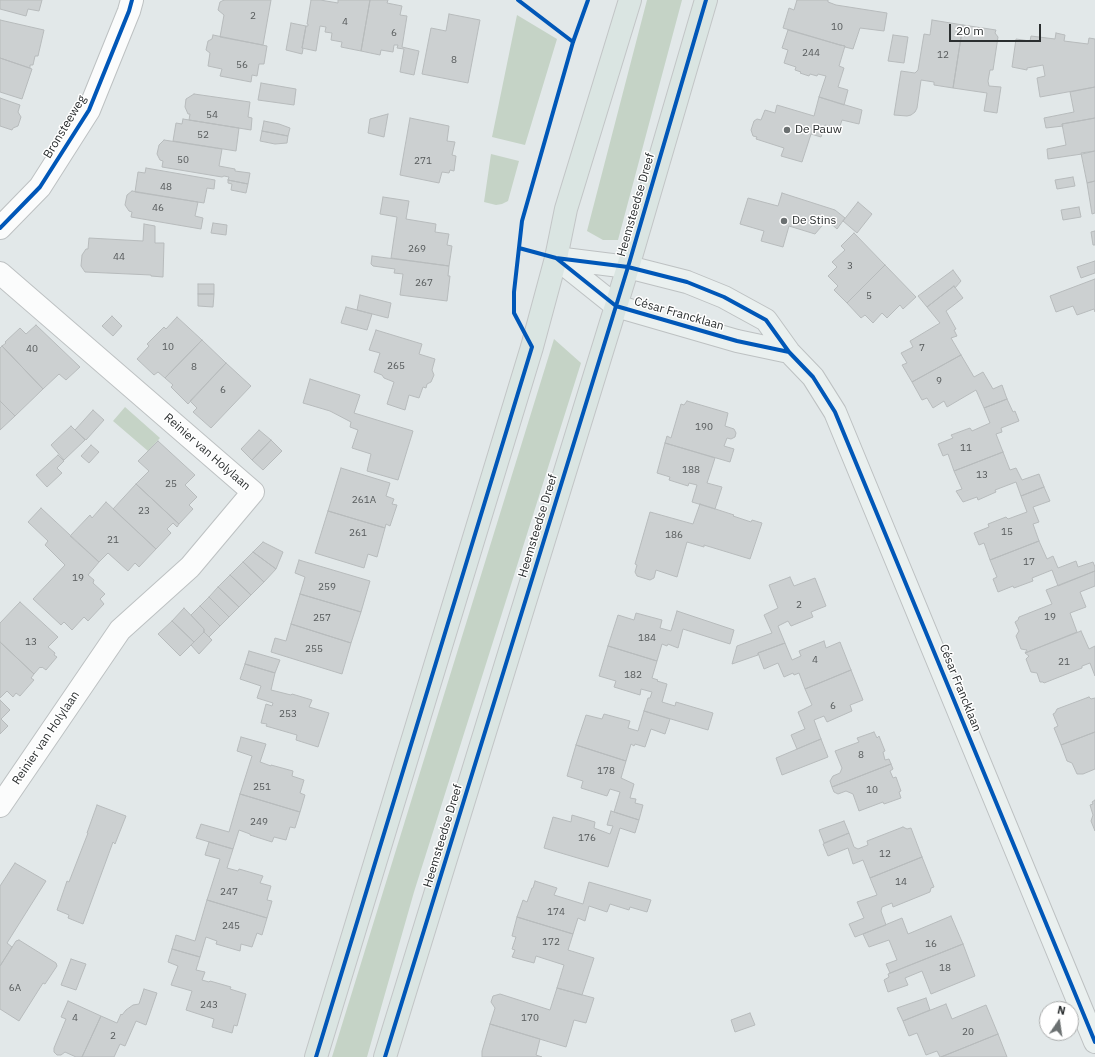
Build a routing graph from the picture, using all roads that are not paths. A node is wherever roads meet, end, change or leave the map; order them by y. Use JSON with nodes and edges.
{"nodes":[{"id":1,"x":132,"y":0,"type":"edge"},
{"id":2,"x":630,"y":0,"type":"edge"},
{"id":3,"x":706,"y":0,"type":"edge"},
{"id":4,"x":0,"y":228,"type":"edge"},
{"id":5,"x":556,"y":258,"type":"junction"},
{"id":6,"x":628,"y":267,"type":"junction"},
{"id":7,"x":0,"y":273,"type":"edge"},
{"id":8,"x":616,"y":306,"type":"junction"},
{"id":9,"x":789,"y":352,"type":"junction"},
{"id":10,"x":0,"y":806,"type":"edge"},
{"id":11,"x":1095,"y":1042,"type":"edge"},
{"id":12,"x":316,"y":1057,"type":"edge"},
{"id":13,"x":385,"y":1057,"type":"edge"}],
"edges":[{"from":1,"to":4,"type":"street","name":"Bronsteeweg"},
{"from":2,"to":5,"type":"main road"},
{"from":3,"to":6,"type":"main road","name":"Heemsteedse Dreef"},
{"from":5,"to":6,"type":"main road","name":"César Francklaan"},
{"from":5,"to":8,"type":"main road","name":"César Francklaan"},
{"from":5,"to":12,"type":"main road"},
{"from":6,"to":8,"type":"main road","name":"Heemsteedse Dreef"},
{"from":6,"to":9,"type":"main road","name":"César Francklaan"},
{"from":7,"to":10,"type":"street","name":"Reinier van Holylaan"},
{"from":8,"to":9,"type":"main road","name":"César Francklaan"},
{"from":8,"to":13,"type":"main road","name":"Heemsteedse Dreef"},
{"from":9,"to":11,"type":"main road","name":"César Francklaan"}]}
